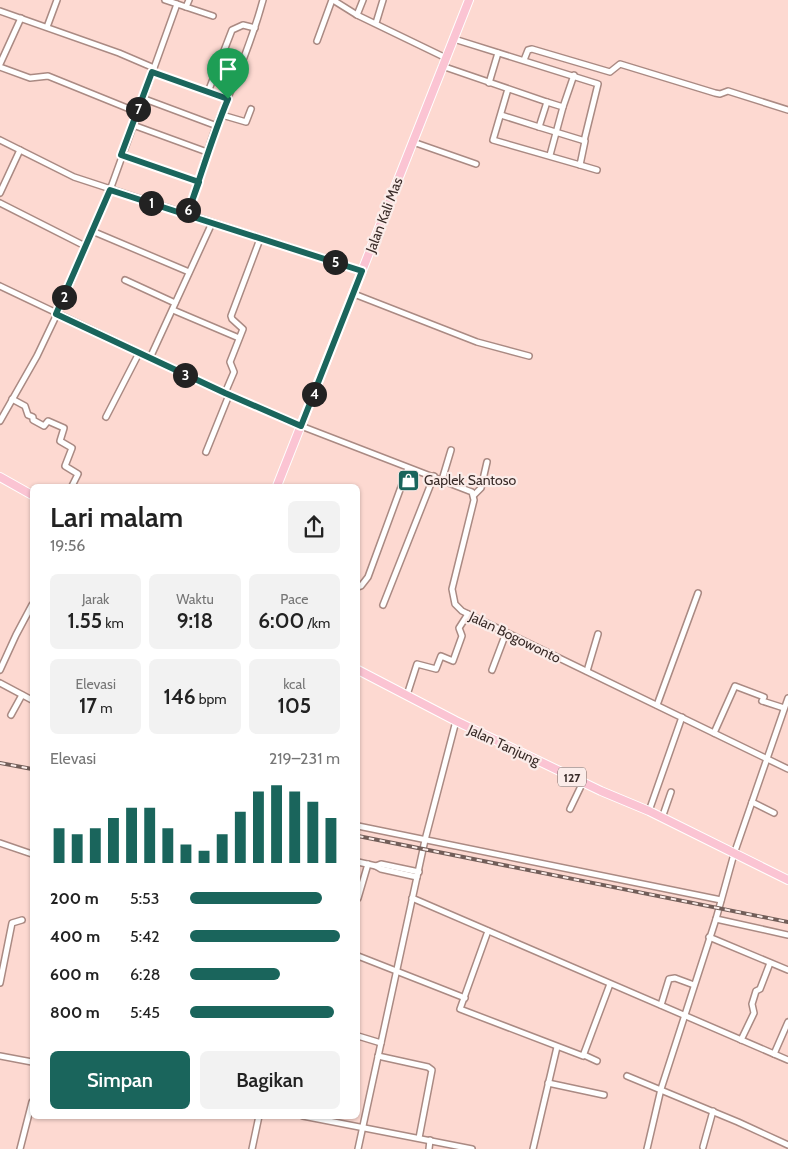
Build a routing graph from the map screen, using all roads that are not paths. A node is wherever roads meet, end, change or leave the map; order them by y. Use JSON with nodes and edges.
{"nodes":[{"id":1,"x":57,"y":0,"type":"edge"},
{"id":2,"x":165,"y":0,"type":"edge"},
{"id":3,"x":189,"y":0,"type":"edge"},
{"id":4,"x":263,"y":0,"type":"edge"},
{"id":5,"x":332,"y":0,"type":"edge"},
{"id":6,"x":363,"y":0,"type":"edge"},
{"id":7,"x":384,"y":0,"type":"edge"},
{"id":8,"x":469,"y":0,"type":"edge"},
{"id":9,"x":177,"y":4,"type":"junction"},
{"id":10,"x":186,"y":7,"type":"junction"},
{"id":11,"x":0,"y":11,"type":"edge"},
{"id":12,"x":357,"y":15,"type":"junction"},
{"id":13,"x":213,"y":16,"type":"dead end"},
{"id":14,"x":21,"y":18,"type":"junction"},
{"id":15,"x":376,"y":23,"type":"junction"},
{"id":16,"x":48,"y":27,"type":"junction"},
{"id":17,"x":255,"y":28,"type":"junction"},
{"id":18,"x":454,"y":39,"type":"junction"},
{"id":19,"x":317,"y":40,"type":"dead end"},
{"id":20,"x":498,"y":53,"type":"junction"},
{"id":21,"x":446,"y":58,"type":"junction"},
{"id":22,"x":524,"y":60,"type":"junction"},
{"id":23,"x":0,"y":66,"type":"edge"},
{"id":24,"x":442,"y":66,"type":"junction"},
{"id":25,"x":153,"y":70,"type":"junction"},
{"id":26,"x":574,"y":75,"type":"junction"},
{"id":27,"x":489,"y":83,"type":"junction"},
{"id":28,"x":508,"y":89,"type":"junction"},
{"id":29,"x":208,"y":92,"type":"junction"},
{"id":30,"x":142,"y":98,"type":"junction"},
{"id":31,"x":228,"y":99,"type":"junction"},
{"id":32,"x":546,"y":102,"type":"junction"},
{"id":33,"x":564,"y":107,"type":"junction"},
{"id":34,"x":251,"y":109,"type":"dead end"},
{"id":35,"x":788,"y":110,"type":"edge"},
{"id":36,"x":137,"y":112,"type":"junction"},
{"id":37,"x":222,"y":115,"type":"junction"},
{"id":38,"x":500,"y":115,"type":"junction"},
{"id":39,"x":133,"y":124,"type":"junction"},
{"id":40,"x":217,"y":126,"type":"junction"},
{"id":41,"x":539,"y":127,"type":"junction"},
{"id":42,"x":557,"y":132,"type":"junction"},
{"id":43,"x":0,"y":140,"type":"edge"},
{"id":44,"x":584,"y":140,"type":"junction"},
{"id":45,"x":413,"y":142,"type":"junction"},
{"id":46,"x":20,"y":150,"type":"junction"},
{"id":47,"x":207,"y":152,"type":"junction"},
{"id":48,"x":121,"y":155,"type":"junction"},
{"id":49,"x":550,"y":155,"type":"junction"},
{"id":50,"x":476,"y":164,"type":"dead end"},
{"id":51,"x":580,"y":165,"type":"junction"},
{"id":52,"x":597,"y":170,"type":"dead end"},
{"id":53,"x":199,"y":182,"type":"junction"},
{"id":54,"x":110,"y":190,"type":"junction"},
{"id":55,"x":0,"y":193,"type":"edge"},
{"id":56,"x":0,"y":203,"type":"edge"},
{"id":57,"x":187,"y":215,"type":"junction"},
{"id":58,"x":212,"y":223,"type":"junction"},
{"id":59,"x":92,"y":231,"type":"junction"},
{"id":60,"x":260,"y":238,"type":"junction"},
{"id":61,"x":85,"y":246,"type":"junction"},
{"id":62,"x":362,"y":271,"type":"junction"},
{"id":63,"x":189,"y":272,"type":"junction"},
{"id":64,"x":125,"y":280,"type":"dead end"},
{"id":65,"x":0,"y":286,"type":"edge"},
{"id":66,"x":354,"y":294,"type":"junction"},
{"id":67,"x":175,"y":303,"type":"junction"},
{"id":68,"x":173,"y":310,"type":"junction"},
{"id":69,"x":56,"y":314,"type":"junction"},
{"id":70,"x":239,"y":338,"type":"junction"},
{"id":71,"x":139,"y":353,"type":"junction"},
{"id":72,"x":529,"y":356,"type":"dead end"},
{"id":73,"x":150,"y":358,"type":"junction"},
{"id":74,"x":227,"y":394,"type":"junction"},
{"id":75,"x":12,"y":399,"type":"junction"},
{"id":76,"x":106,"y":417,"type":"dead end"},
{"id":77,"x":0,"y":421,"type":"edge"},
{"id":78,"x":301,"y":426,"type":"junction"},
{"id":79,"x":451,"y":450,"type":"dead end"},
{"id":80,"x":206,"y":452,"type":"dead end"},
{"id":81,"x":487,"y":462,"type":"dead end"},
{"id":82,"x":408,"y":468,"type":"junction"},
{"id":83,"x":434,"y":476,"type":"junction"},
{"id":84,"x":0,"y":477,"type":"edge"},
{"id":85,"x":442,"y":480,"type":"junction"},
{"id":86,"x":73,"y":484,"type":"edge"},
{"id":87,"x":278,"y":484,"type":"edge"},
{"id":88,"x":30,"y":495,"type":"edge"},
{"id":89,"x":474,"y":495,"type":"junction"},
{"id":90,"x":360,"y":586,"type":"edge"},
{"id":91,"x":698,"y":593,"type":"dead end"},
{"id":92,"x":383,"y":604,"type":"dead end"},
{"id":93,"x":30,"y":609,"type":"edge"},
{"id":94,"x":468,"y":614,"type":"junction"},
{"id":95,"x":506,"y":633,"type":"junction"},
{"id":96,"x":598,"y":634,"type":"dead end"},
{"id":97,"x":0,"y":670,"type":"edge"},
{"id":98,"x":492,"y":670,"type":"dead end"},
{"id":99,"x":360,"y":671,"type":"edge"},
{"id":100,"x":587,"y":672,"type":"junction"},
{"id":101,"x":0,"y":683,"type":"edge"},
{"id":102,"x":22,"y":695,"type":"junction"},
{"id":103,"x":406,"y":696,"type":"junction"},
{"id":104,"x":788,"y":698,"type":"edge"},
{"id":105,"x":30,"y":699,"type":"edge"},
{"id":106,"x":657,"y":705,"type":"junction"},
{"id":107,"x":784,"y":708,"type":"junction"},
{"id":108,"x":11,"y":714,"type":"dead end"},
{"id":109,"x":682,"y":717,"type":"junction"},
{"id":110,"x":456,"y":721,"type":"junction"},
{"id":111,"x":714,"y":733,"type":"junction"},
{"id":112,"x":767,"y":758,"type":"junction"},
{"id":113,"x":788,"y":769,"type":"edge"},
{"id":114,"x":582,"y":782,"type":"junction"},
{"id":115,"x":671,"y":792,"type":"dead end"},
{"id":116,"x":752,"y":802,"type":"junction"},
{"id":117,"x":570,"y":809,"type":"dead end"},
{"id":118,"x":648,"y":811,"type":"junction"},
{"id":119,"x":774,"y":812,"type":"dead end"},
{"id":120,"x":662,"y":818,"type":"junction"},
{"id":121,"x":360,"y":826,"type":"edge"},
{"id":122,"x":426,"y":840,"type":"junction"},
{"id":123,"x":0,"y":843,"type":"edge"},
{"id":124,"x":30,"y":853,"type":"edge"},
{"id":125,"x":734,"y":854,"type":"junction"},
{"id":126,"x":360,"y":862,"type":"edge"},
{"id":127,"x":368,"y":864,"type":"junction"},
{"id":128,"x":418,"y":875,"type":"junction"},
{"id":129,"x":788,"y":880,"type":"edge"},
{"id":130,"x":360,"y":888,"type":"edge"},
{"id":131,"x":412,"y":898,"type":"junction"},
{"id":132,"x":721,"y":900,"type":"junction"},
{"id":133,"x":716,"y":919,"type":"junction"},
{"id":134,"x":22,"y":920,"type":"dead end"},
{"id":135,"x":488,"y":931,"type":"junction"},
{"id":136,"x":788,"y":935,"type":"edge"},
{"id":137,"x":709,"y":937,"type":"junction"},
{"id":138,"x":360,"y":957,"type":"edge"},
{"id":139,"x":770,"y":963,"type":"junction"},
{"id":140,"x":788,"y":970,"type":"edge"},
{"id":141,"x":397,"y":971,"type":"junction"},
{"id":142,"x":0,"y":983,"type":"edge"},
{"id":143,"x":610,"y":984,"type":"junction"},
{"id":144,"x":694,"y":985,"type":"junction"},
{"id":145,"x":464,"y":998,"type":"junction"},
{"id":146,"x":661,"y":1005,"type":"junction"},
{"id":147,"x":684,"y":1015,"type":"junction"},
{"id":148,"x":788,"y":1022,"type":"edge"},
{"id":149,"x":360,"y":1037,"type":"edge"},
{"id":150,"x":740,"y":1040,"type":"junction"},
{"id":151,"x":381,"y":1043,"type":"junction"},
{"id":152,"x":557,"y":1047,"type":"junction"},
{"id":153,"x":774,"y":1054,"type":"junction"},
{"id":154,"x":584,"y":1055,"type":"junction"},
{"id":155,"x":0,"y":1056,"type":"edge"},
{"id":156,"x":378,"y":1056,"type":"junction"},
{"id":157,"x":788,"y":1060,"type":"edge"},
{"id":158,"x":597,"y":1061,"type":"dead end"},
{"id":159,"x":30,"y":1062,"type":"edge"},
{"id":160,"x":627,"y":1076,"type":"dead end"},
{"id":161,"x":548,"y":1083,"type":"junction"},
{"id":162,"x":661,"y":1089,"type":"junction"},
{"id":163,"x":604,"y":1095,"type":"dead end"},
{"id":164,"x":30,"y":1110,"type":"edge"},
{"id":165,"x":713,"y":1111,"type":"junction"},
{"id":166,"x":258,"y":1119,"type":"edge"},
{"id":167,"x":319,"y":1119,"type":"edge"},
{"id":168,"x":362,"y":1127,"type":"junction"},
{"id":169,"x":419,"y":1138,"type":"junction"},
{"id":170,"x":430,"y":1140,"type":"junction"},
{"id":171,"x":788,"y":1146,"type":"edge"},
{"id":172,"x":703,"y":1147,"type":"dead end"},
{"id":173,"x":20,"y":1149,"type":"edge"},
{"id":174,"x":252,"y":1149,"type":"edge"},
{"id":175,"x":358,"y":1149,"type":"edge"},
{"id":176,"x":429,"y":1149,"type":"edge"},
{"id":177,"x":472,"y":1149,"type":"edge"},
{"id":178,"x":534,"y":1149,"type":"edge"},
{"id":179,"x":647,"y":1149,"type":"edge"}],
"edges":[{"from":1,"to":16,"type":"street"},
{"from":2,"to":9,"type":"street"},
{"from":3,"to":10,"type":"street"},
{"from":4,"to":17,"type":"street"},
{"from":5,"to":12,"type":"street"},
{"from":5,"to":19,"type":"street"},
{"from":6,"to":12,"type":"street"},
{"from":7,"to":15,"type":"street"},
{"from":8,"to":18,"type":"main road","name":"Jalan Kali Mas"},
{"from":9,"to":10,"type":"street"},
{"from":9,"to":25,"type":"street"},
{"from":10,"to":13,"type":"street"},
{"from":11,"to":14,"type":"street"},
{"from":12,"to":15,"type":"street"},
{"from":14,"to":16,"type":"street"},
{"from":14,"to":23,"type":"street"},
{"from":15,"to":21,"type":"street"},
{"from":16,"to":25,"type":"street"},
{"from":17,"to":29,"type":"street"},
{"from":17,"to":31,"type":"street"},
{"from":18,"to":20,"type":"street"},
{"from":18,"to":21,"type":"main road","name":"Jalan Kali Mas"},
{"from":20,"to":22,"type":"street"},
{"from":20,"to":27,"type":"street"},
{"from":21,"to":24,"type":"main road","name":"Jalan Kali Mas"},
{"from":22,"to":26,"type":"street"},
{"from":22,"to":35,"type":"street"},
{"from":23,"to":36,"type":"street"},
{"from":24,"to":27,"type":"street"},
{"from":24,"to":45,"type":"main road","name":"Jalan Kali Mas"},
{"from":25,"to":29,"type":"street"},
{"from":25,"to":30,"type":"street"},
{"from":26,"to":33,"type":"street"},
{"from":26,"to":44,"type":"street"},
{"from":27,"to":28,"type":"street"},
{"from":28,"to":32,"type":"street"},
{"from":28,"to":38,"type":"street"},
{"from":29,"to":31,"type":"street"},
{"from":30,"to":36,"type":"street"},
{"from":30,"to":40,"type":"street"},
{"from":31,"to":37,"type":"street"},
{"from":32,"to":33,"type":"street"},
{"from":32,"to":41,"type":"street"},
{"from":33,"to":42,"type":"street"},
{"from":34,"to":37,"type":"street"},
{"from":36,"to":39,"type":"street"},
{"from":37,"to":40,"type":"street"},
{"from":38,"to":41,"type":"street"},
{"from":38,"to":49,"type":"street"},
{"from":39,"to":47,"type":"street"},
{"from":39,"to":48,"type":"street"},
{"from":40,"to":47,"type":"street"},
{"from":41,"to":42,"type":"street"},
{"from":42,"to":44,"type":"street"},
{"from":42,"to":49,"type":"street"},
{"from":43,"to":46,"type":"street"},
{"from":44,"to":51,"type":"street"},
{"from":45,"to":50,"type":"street"},
{"from":45,"to":62,"type":"main road","name":"Jalan Kali Mas"},
{"from":46,"to":54,"type":"street"},
{"from":46,"to":55,"type":"street"},
{"from":47,"to":53,"type":"street"},
{"from":48,"to":53,"type":"street"},
{"from":48,"to":54,"type":"street"},
{"from":49,"to":51,"type":"street"},
{"from":51,"to":52,"type":"street"},
{"from":53,"to":57,"type":"street"},
{"from":54,"to":57,"type":"street"},
{"from":54,"to":59,"type":"street"},
{"from":56,"to":61,"type":"street"},
{"from":57,"to":58,"type":"street"},
{"from":58,"to":60,"type":"street"},
{"from":58,"to":63,"type":"street"},
{"from":59,"to":61,"type":"street"},
{"from":59,"to":63,"type":"street"},
{"from":60,"to":62,"type":"street"},
{"from":60,"to":70,"type":"street"},
{"from":61,"to":69,"type":"street"},
{"from":62,"to":66,"type":"main road","name":"Jalan Kali Mas"},
{"from":63,"to":67,"type":"street"},
{"from":64,"to":67,"type":"street"},
{"from":65,"to":69,"type":"street"},
{"from":66,"to":72,"type":"street"},
{"from":66,"to":78,"type":"main road","name":"Jalan Kali Mas"},
{"from":67,"to":68,"type":"street"},
{"from":68,"to":70,"type":"street"},
{"from":68,"to":73,"type":"street"},
{"from":69,"to":71,"type":"street"},
{"from":69,"to":75,"type":"street"},
{"from":70,"to":74,"type":"street"},
{"from":71,"to":73,"type":"street"},
{"from":71,"to":76,"type":"street"},
{"from":73,"to":74,"type":"street"},
{"from":74,"to":78,"type":"street"},
{"from":74,"to":80,"type":"street"},
{"from":75,"to":77,"type":"street"},
{"from":75,"to":86,"type":"street"},
{"from":78,"to":82,"type":"street"},
{"from":78,"to":87,"type":"main road","name":"Jalan Kali Mas"},
{"from":79,"to":85,"type":"street"},
{"from":81,"to":89,"type":"street","name":"Jalan Bogowonto"},
{"from":82,"to":83,"type":"street"},
{"from":82,"to":90,"type":"street"},
{"from":83,"to":85,"type":"street"},
{"from":83,"to":92,"type":"street"},
{"from":84,"to":88,"type":"main road"},
{"from":85,"to":89,"type":"street"},
{"from":89,"to":94,"type":"street","name":"Jalan Bogowonto"},
{"from":91,"to":106,"type":"street"},
{"from":93,"to":97,"type":"street"},
{"from":94,"to":95,"type":"street","name":"Jalan Bogowonto"},
{"from":94,"to":103,"type":"street"},
{"from":95,"to":98,"type":"street"},
{"from":95,"to":100,"type":"street","name":"Jalan Bogowonto"},
{"from":96,"to":100,"type":"street"},
{"from":99,"to":103,"type":"main road","name":"Jalan Tanjung","number":"127"},
{"from":100,"to":106,"type":"street","name":"Jalan Bogowonto"},
{"from":101,"to":102,"type":"street"},
{"from":102,"to":105,"type":"street"},
{"from":102,"to":108,"type":"street"},
{"from":103,"to":110,"type":"main road","name":"Jalan Tanjung","number":"127"},
{"from":104,"to":107,"type":"street"},
{"from":106,"to":109,"type":"street","name":"Jalan Bogowonto"},
{"from":107,"to":111,"type":"street"},
{"from":107,"to":112,"type":"street"},
{"from":109,"to":111,"type":"street","name":"Jalan Bogowonto"},
{"from":109,"to":118,"type":"street"},
{"from":110,"to":114,"type":"main road","name":"Jalan Tanjung","number":"127"},
{"from":110,"to":122,"type":"street"},
{"from":111,"to":112,"type":"street","name":"Jalan Bogowonto"},
{"from":112,"to":113,"type":"street","name":"Jalan Bogowonto"},
{"from":112,"to":116,"type":"street"},
{"from":114,"to":117,"type":"street"},
{"from":114,"to":118,"type":"main road","name":"Jalan Tanjung","number":"127"},
{"from":115,"to":120,"type":"street"},
{"from":116,"to":119,"type":"street"},
{"from":116,"to":125,"type":"street"},
{"from":118,"to":120,"type":"main road","name":"Jalan Tanjung","number":"127"},
{"from":120,"to":125,"type":"main road","name":"Jalan Tanjung","number":"127"},
{"from":121,"to":122,"type":"street"},
{"from":122,"to":128,"type":"street"},
{"from":122,"to":132,"type":"street"},
{"from":123,"to":124,"type":"street"},
{"from":125,"to":129,"type":"main road","name":"Jalan Tanjung","number":"127"},
{"from":125,"to":132,"type":"street"},
{"from":126,"to":127,"type":"street"},
{"from":127,"to":128,"type":"street"},
{"from":127,"to":130,"type":"street"},
{"from":128,"to":131,"type":"street"},
{"from":131,"to":135,"type":"street"},
{"from":131,"to":141,"type":"street"},
{"from":132,"to":133,"type":"street"},
{"from":133,"to":136,"type":"street"},
{"from":133,"to":137,"type":"street"},
{"from":134,"to":142,"type":"street"},
{"from":135,"to":143,"type":"street"},
{"from":135,"to":145,"type":"street"},
{"from":137,"to":139,"type":"street"},
{"from":137,"to":144,"type":"street"},
{"from":138,"to":141,"type":"street"},
{"from":139,"to":140,"type":"street"},
{"from":139,"to":150,"type":"street"},
{"from":141,"to":145,"type":"street"},
{"from":141,"to":151,"type":"street"},
{"from":143,"to":146,"type":"street"},
{"from":143,"to":154,"type":"street"},
{"from":144,"to":146,"type":"street"},
{"from":144,"to":147,"type":"street"},
{"from":145,"to":152,"type":"street"},
{"from":146,"to":147,"type":"street"},
{"from":147,"to":150,"type":"street"},
{"from":147,"to":162,"type":"street"},
{"from":148,"to":153,"type":"street"},
{"from":149,"to":151,"type":"street"},
{"from":150,"to":153,"type":"street"},
{"from":151,"to":156,"type":"street"},
{"from":152,"to":154,"type":"street"},
{"from":152,"to":161,"type":"street"},
{"from":153,"to":157,"type":"street"},
{"from":154,"to":158,"type":"street"},
{"from":155,"to":159,"type":"street"},
{"from":156,"to":168,"type":"street"},
{"from":156,"to":169,"type":"street"},
{"from":160,"to":162,"type":"street"},
{"from":161,"to":163,"type":"street"},
{"from":161,"to":178,"type":"street"},
{"from":162,"to":165,"type":"street"},
{"from":162,"to":179,"type":"street"},
{"from":164,"to":173,"type":"street"},
{"from":165,"to":171,"type":"street"},
{"from":165,"to":172,"type":"street"},
{"from":166,"to":174,"type":"street"},
{"from":167,"to":168,"type":"street"},
{"from":168,"to":169,"type":"street"},
{"from":168,"to":175,"type":"street"},
{"from":169,"to":170,"type":"street"},
{"from":170,"to":176,"type":"street"},
{"from":170,"to":177,"type":"street"}]}
